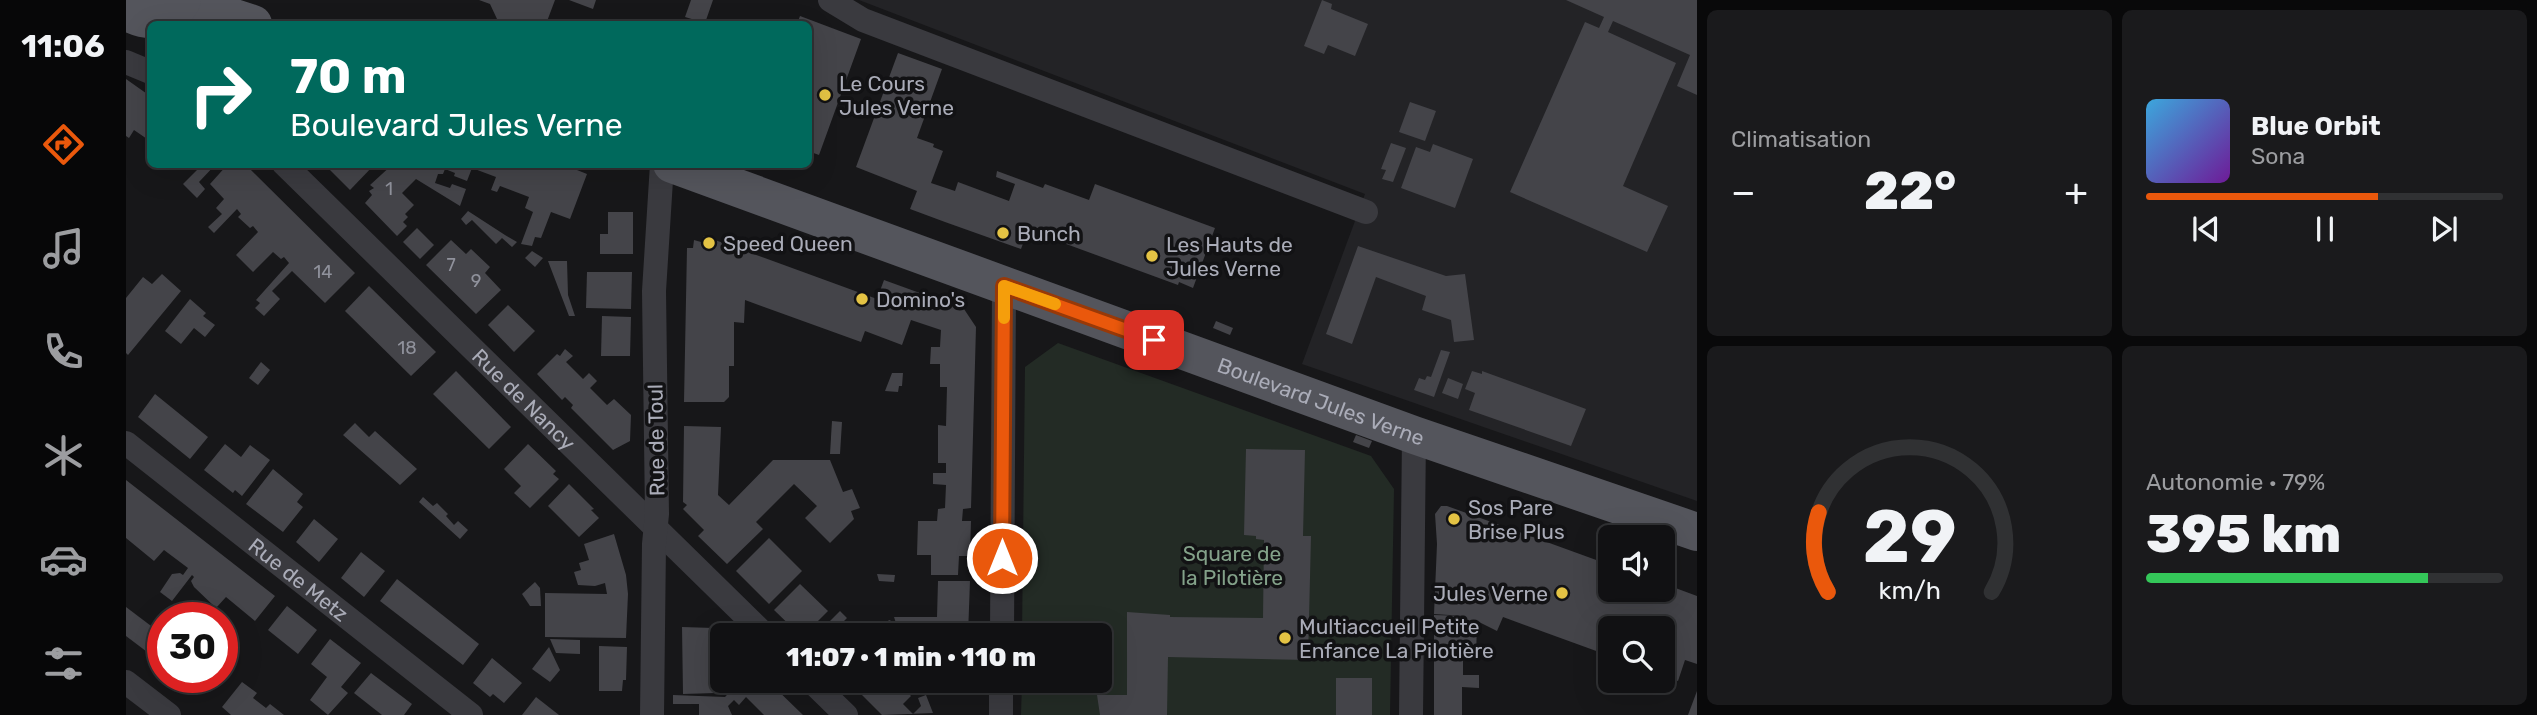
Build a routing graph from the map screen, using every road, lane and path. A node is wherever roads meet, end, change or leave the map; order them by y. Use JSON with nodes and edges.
{"nodes":[{"id":1,"x":182,"y":0,"type":"edge"},
{"id":2,"x":830,"y":0,"type":"edge"},
{"id":3,"x":127,"y":15,"type":"edge"},
{"id":4,"x":239,"y":21,"type":"edge"},
{"id":5,"x":126,"y":62,"type":"edge"},
{"id":6,"x":147,"y":71,"type":"edge"},
{"id":7,"x":288,"y":168,"type":"edge"},
{"id":8,"x":662,"y":168,"type":"edge"},
{"id":9,"x":683,"y":168,"type":"edge"},
{"id":10,"x":1366,"y":212,"type":"dead end"},
{"id":11,"x":1004,"y":286,"type":"junction"},
{"id":12,"x":1414,"y":435,"type":"junction"},
{"id":13,"x":126,"y":443,"type":"edge"},
{"id":14,"x":657,"y":529,"type":"junction"},
{"id":15,"x":1697,"y":532,"type":"edge"},
{"id":16,"x":753,"y":623,"type":"edge"},
{"id":17,"x":1002,"y":623,"type":"edge"},
{"id":18,"x":126,"y":682,"type":"edge"},
{"id":19,"x":823,"y":693,"type":"edge"},
{"id":20,"x":1001,"y":693,"type":"edge"},
{"id":21,"x":169,"y":715,"type":"edge"},
{"id":22,"x":471,"y":715,"type":"edge"},
{"id":23,"x":652,"y":715,"type":"edge"},
{"id":24,"x":846,"y":715,"type":"edge"},
{"id":25,"x":1001,"y":715,"type":"edge"},
{"id":26,"x":1411,"y":715,"type":"edge"}],
"edges":[{"from":1,"to":3,"type":"main road"},
{"from":1,"to":4,"type":"main road"},
{"from":2,"to":10,"type":"street"},
{"from":5,"to":6,"type":"street"},
{"from":7,"to":14,"type":"street","name":"Rue de Nancy"},
{"from":8,"to":14,"type":"street","name":"Rue de Toul"},
{"from":9,"to":11,"type":"main road","name":"Boulevard Jules Verne"},
{"from":11,"to":12,"type":"main road","name":"Boulevard Jules Verne"},
{"from":11,"to":17,"type":"street"},
{"from":12,"to":15,"type":"main road","name":"Boulevard Jules Verne"},
{"from":12,"to":26,"type":"street"},
{"from":13,"to":22,"type":"street","name":"Rue de Metz"},
{"from":14,"to":16,"type":"street","name":"Rue de Nancy"},
{"from":14,"to":23,"type":"street","name":"Rue de Toul"},
{"from":18,"to":21,"type":"street"},
{"from":19,"to":24,"type":"street"},
{"from":20,"to":25,"type":"street"}]}
